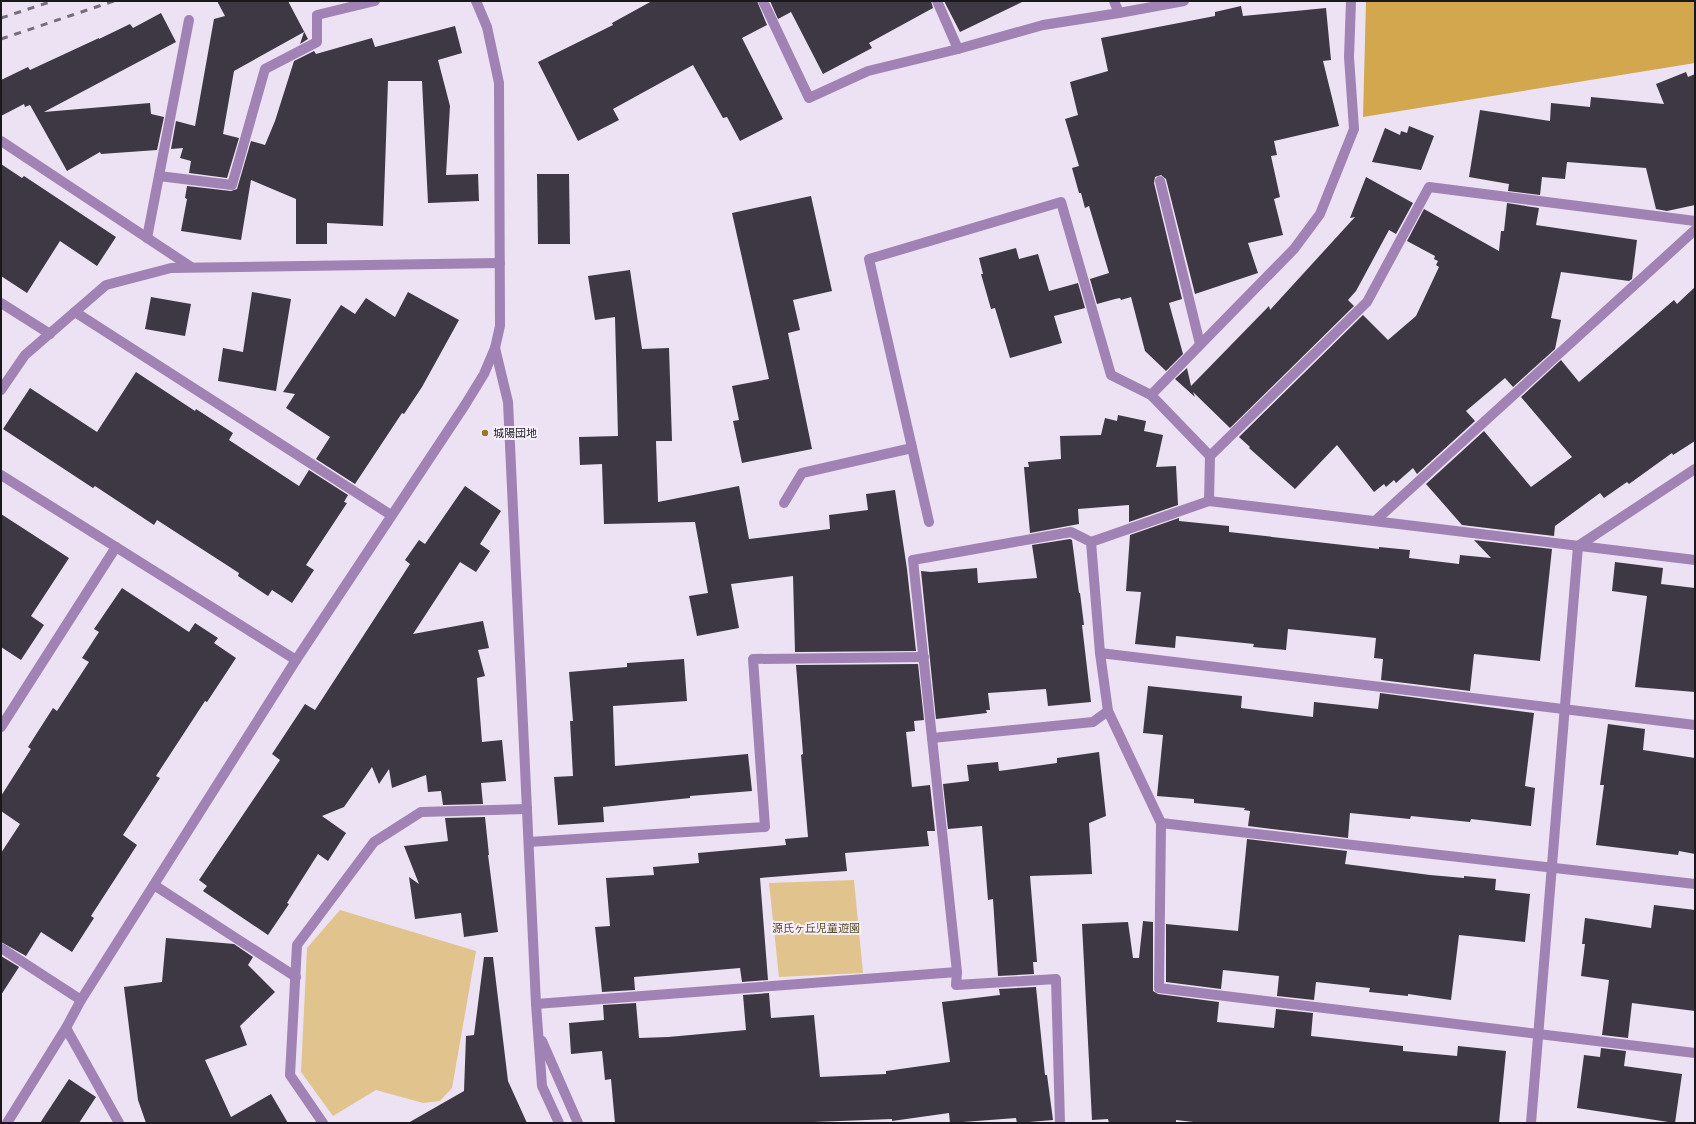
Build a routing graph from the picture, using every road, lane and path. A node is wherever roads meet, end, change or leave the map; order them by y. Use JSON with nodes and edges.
{"nodes":[{"id":1,"x":375,"y":1,"type":"edge"},
{"id":2,"x":476,"y":1,"type":"edge"},
{"id":3,"x":763,"y":1,"type":"edge"},
{"id":4,"x":937,"y":1,"type":"edge"},
{"id":5,"x":1114,"y":1,"type":"edge"},
{"id":6,"x":1184,"y":1,"type":"edge"},
{"id":7,"x":1351,"y":1,"type":"edge"},
{"id":8,"x":1119,"y":13,"type":"junction"},
{"id":9,"x":188,"y":20,"type":"dead end"},
{"id":10,"x":958,"y":49,"type":"junction"},
{"id":11,"x":1,"y":141,"type":"edge"},
{"id":12,"x":159,"y":176,"type":"junction"},
{"id":13,"x":1160,"y":181,"type":"dead end"},
{"id":14,"x":1695,"y":221,"type":"edge"},
{"id":15,"x":1695,"y":230,"type":"edge"},
{"id":16,"x":147,"y":238,"type":"junction"},
{"id":17,"x":500,"y":263,"type":"junction"},
{"id":18,"x":191,"y":267,"type":"junction"},
{"id":19,"x":1,"y":303,"type":"edge"},
{"id":20,"x":75,"y":312,"type":"junction"},
{"id":21,"x":50,"y":334,"type":"junction"},
{"id":22,"x":1200,"y":344,"type":"junction"},
{"id":23,"x":495,"y":348,"type":"junction"},
{"id":24,"x":1,"y":390,"type":"edge"},
{"id":25,"x":1151,"y":395,"type":"junction"},
{"id":26,"x":912,"y":448,"type":"junction"},
{"id":27,"x":1210,"y":456,"type":"junction"},
{"id":28,"x":1695,"y":469,"type":"edge"},
{"id":29,"x":1,"y":475,"type":"edge"},
{"id":30,"x":1209,"y":501,"type":"junction"},
{"id":31,"x":784,"y":503,"type":"dead end"},
{"id":32,"x":391,"y":515,"type":"junction"},
{"id":33,"x":1375,"y":521,"type":"junction"},
{"id":34,"x":929,"y":522,"type":"dead end"},
{"id":35,"x":1091,"y":542,"type":"junction"},
{"id":36,"x":1578,"y":546,"type":"junction"},
{"id":37,"x":116,"y":547,"type":"junction"},
{"id":38,"x":1695,"y":560,"type":"edge"},
{"id":39,"x":1100,"y":653,"type":"junction"},
{"id":40,"x":924,"y":657,"type":"junction"},
{"id":41,"x":296,"y":660,"type":"junction"},
{"id":42,"x":1565,"y":709,"type":"junction"},
{"id":43,"x":1108,"y":711,"type":"junction"},
{"id":44,"x":1695,"y":725,"type":"edge"},
{"id":45,"x":1,"y":727,"type":"edge"},
{"id":46,"x":932,"y":738,"type":"junction"},
{"id":47,"x":527,"y":808,"type":"junction"},
{"id":48,"x":1161,"y":823,"type":"junction"},
{"id":49,"x":529,"y":842,"type":"junction"},
{"id":50,"x":1552,"y":868,"type":"junction"},
{"id":51,"x":1695,"y":884,"type":"edge"},
{"id":52,"x":154,"y":885,"type":"junction"},
{"id":53,"x":1,"y":948,"type":"edge"},
{"id":54,"x":957,"y":972,"type":"junction"},
{"id":55,"x":296,"y":977,"type":"junction"},
{"id":56,"x":81,"y":1000,"type":"junction"},
{"id":57,"x":536,"y":1004,"type":"junction"},
{"id":58,"x":66,"y":1028,"type":"junction"},
{"id":59,"x":538,"y":1034,"type":"junction"},
{"id":60,"x":1538,"y":1034,"type":"junction"},
{"id":61,"x":1695,"y":1053,"type":"edge"},
{"id":62,"x":7,"y":1123,"type":"edge"},
{"id":63,"x":119,"y":1123,"type":"edge"},
{"id":64,"x":323,"y":1123,"type":"edge"},
{"id":65,"x":559,"y":1123,"type":"edge"},
{"id":66,"x":578,"y":1123,"type":"edge"},
{"id":67,"x":1060,"y":1123,"type":"edge"},
{"id":68,"x":1531,"y":1123,"type":"edge"}],
"edges":[{"from":1,"to":12,"type":"street"},
{"from":2,"to":17,"type":"street"},
{"from":3,"to":10,"type":"street"},
{"from":4,"to":10,"type":"street"},
{"from":5,"to":8,"type":"street"},
{"from":6,"to":8,"type":"street"},
{"from":7,"to":22,"type":"street"},
{"from":8,"to":10,"type":"street"},
{"from":9,"to":12,"type":"street"},
{"from":11,"to":16,"type":"street"},
{"from":12,"to":16,"type":"street"},
{"from":13,"to":22,"type":"street"},
{"from":14,"to":27,"type":"street"},
{"from":15,"to":33,"type":"street"},
{"from":16,"to":18,"type":"street"},
{"from":17,"to":18,"type":"street"},
{"from":17,"to":23,"type":"street"},
{"from":18,"to":20,"type":"street"},
{"from":19,"to":21,"type":"street"},
{"from":20,"to":21,"type":"street"},
{"from":20,"to":32,"type":"street"},
{"from":21,"to":24,"type":"street"},
{"from":22,"to":25,"type":"street"},
{"from":23,"to":32,"type":"street"},
{"from":23,"to":47,"type":"street"},
{"from":25,"to":26,"type":"street"},
{"from":25,"to":27,"type":"street"},
{"from":26,"to":31,"type":"street"},
{"from":26,"to":34,"type":"street"},
{"from":27,"to":30,"type":"street"},
{"from":28,"to":36,"type":"street"},
{"from":29,"to":37,"type":"street"},
{"from":30,"to":33,"type":"street"},
{"from":30,"to":35,"type":"street"},
{"from":32,"to":41,"type":"street"},
{"from":33,"to":36,"type":"street"},
{"from":35,"to":39,"type":"street"},
{"from":35,"to":40,"type":"street"},
{"from":36,"to":38,"type":"street"},
{"from":36,"to":42,"type":"street"},
{"from":37,"to":41,"type":"street"},
{"from":37,"to":45,"type":"street"},
{"from":39,"to":42,"type":"street"},
{"from":39,"to":43,"type":"street"},
{"from":40,"to":46,"type":"street"},
{"from":40,"to":49,"type":"street"},
{"from":41,"to":52,"type":"street"},
{"from":42,"to":44,"type":"street"},
{"from":42,"to":50,"type":"street"},
{"from":43,"to":46,"type":"street"},
{"from":43,"to":48,"type":"street"},
{"from":46,"to":54,"type":"street"},
{"from":47,"to":49,"type":"street"},
{"from":47,"to":55,"type":"street"},
{"from":48,"to":50,"type":"street"},
{"from":48,"to":60,"type":"street"},
{"from":49,"to":57,"type":"street"},
{"from":50,"to":51,"type":"street"},
{"from":50,"to":60,"type":"street"},
{"from":52,"to":55,"type":"street"},
{"from":52,"to":56,"type":"street"},
{"from":53,"to":56,"type":"street"},
{"from":54,"to":57,"type":"street"},
{"from":54,"to":67,"type":"street"},
{"from":55,"to":64,"type":"street"},
{"from":56,"to":58,"type":"street"},
{"from":57,"to":59,"type":"street"},
{"from":58,"to":62,"type":"street"},
{"from":58,"to":63,"type":"street"},
{"from":59,"to":65,"type":"street"},
{"from":59,"to":66,"type":"street"},
{"from":60,"to":61,"type":"street"},
{"from":60,"to":68,"type":"street"}]}
